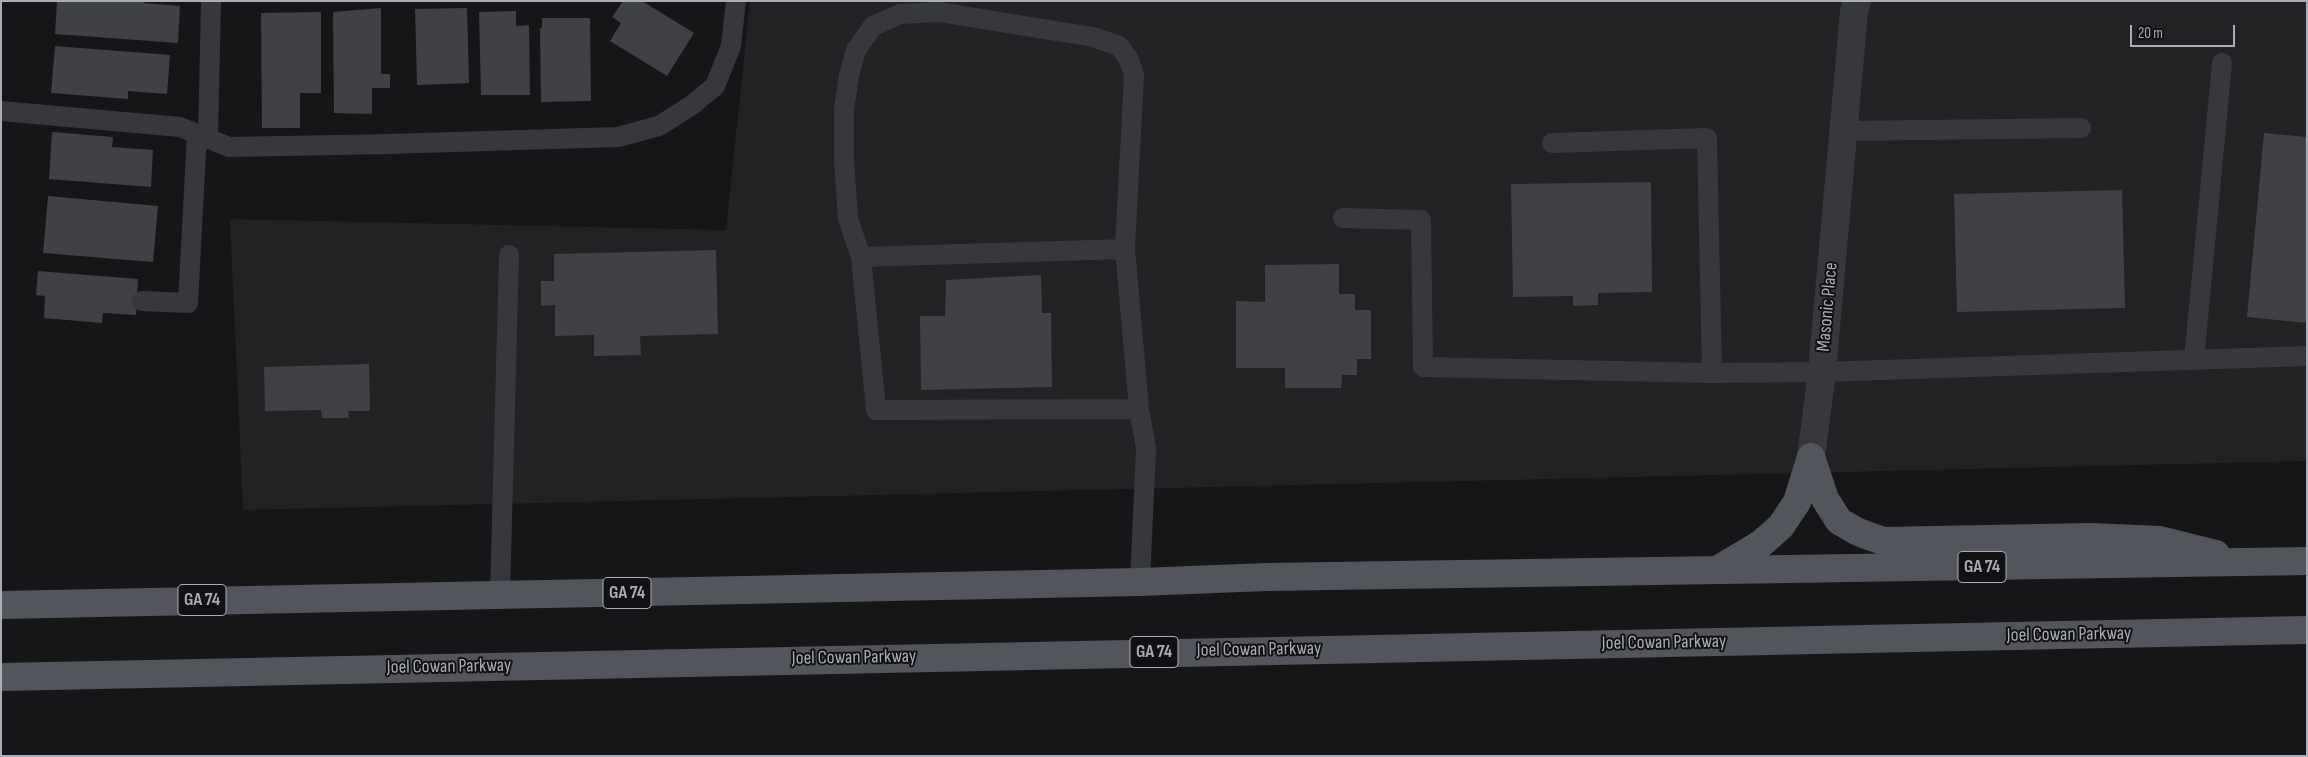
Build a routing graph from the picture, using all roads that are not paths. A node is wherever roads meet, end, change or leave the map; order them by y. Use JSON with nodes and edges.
{"nodes":[{"id":1,"x":212,"y":1,"type":"edge"},
{"id":2,"x":736,"y":1,"type":"edge"},
{"id":3,"x":1857,"y":1,"type":"edge"},
{"id":4,"x":2222,"y":63,"type":"dead end"},
{"id":5,"x":1,"y":111,"type":"edge"},
{"id":6,"x":2081,"y":128,"type":"dead end"},
{"id":7,"x":1844,"y":131,"type":"junction"},
{"id":8,"x":202,"y":136,"type":"junction"},
{"id":9,"x":1552,"y":143,"type":"dead end"},
{"id":10,"x":1343,"y":218,"type":"dead end"},
{"id":11,"x":1125,"y":249,"type":"junction"},
{"id":12,"x":509,"y":254,"type":"dead end"},
{"id":13,"x":861,"y":257,"type":"junction"},
{"id":14,"x":142,"y":301,"type":"dead end"},
{"id":15,"x":2307,"y":356,"type":"edge"},
{"id":16,"x":2194,"y":360,"type":"junction"},
{"id":17,"x":1822,"y":372,"type":"junction"},
{"id":18,"x":1712,"y":373,"type":"junction"},
{"id":19,"x":1139,"y":409,"type":"junction"},
{"id":20,"x":1812,"y":457,"type":"junction"},
{"id":21,"x":2307,"y":562,"type":"edge"},
{"id":22,"x":2248,"y":563,"type":"junction"},
{"id":23,"x":1715,"y":571,"type":"junction"},
{"id":24,"x":1140,"y":582,"type":"junction"},
{"id":25,"x":500,"y":595,"type":"junction"},
{"id":26,"x":1,"y":605,"type":"edge"},
{"id":27,"x":2307,"y":630,"type":"edge"},
{"id":28,"x":1,"y":677,"type":"edge"}],
"edges":[{"from":1,"to":8,"type":"lane"},
{"from":2,"to":8,"type":"lane"},
{"from":3,"to":7,"type":"street","name":"Masonic Place"},
{"from":4,"to":16,"type":"lane"},
{"from":5,"to":8,"type":"lane"},
{"from":6,"to":7,"type":"lane"},
{"from":7,"to":17,"type":"street","name":"Masonic Place"},
{"from":8,"to":14,"type":"lane"},
{"from":9,"to":18,"type":"lane"},
{"from":10,"to":18,"type":"lane"},
{"from":11,"to":13,"type":"lane"},
{"from":11,"to":13,"type":"lane"},
{"from":11,"to":19,"type":"lane"},
{"from":12,"to":25,"type":"lane"},
{"from":13,"to":19,"type":"lane"},
{"from":15,"to":16,"type":"lane"},
{"from":16,"to":17,"type":"lane"},
{"from":17,"to":18,"type":"lane"},
{"from":17,"to":20,"type":"street","name":"Masonic Place"},
{"from":19,"to":24,"type":"lane"},
{"from":20,"to":22,"type":"main road"},
{"from":20,"to":23,"type":"main road","name":"Masonic Place"},
{"from":21,"to":22,"type":"main road","number":"GA 74"},
{"from":22,"to":23,"type":"main road","number":"GA 74"},
{"from":23,"to":24,"type":"main road","number":"GA 74"},
{"from":24,"to":25,"type":"main road","number":"GA 74"},
{"from":25,"to":26,"type":"main road","number":"GA 74"},
{"from":27,"to":28,"type":"main road","name":"Joel Cowan Parkway","number":"GA 74"}]}
